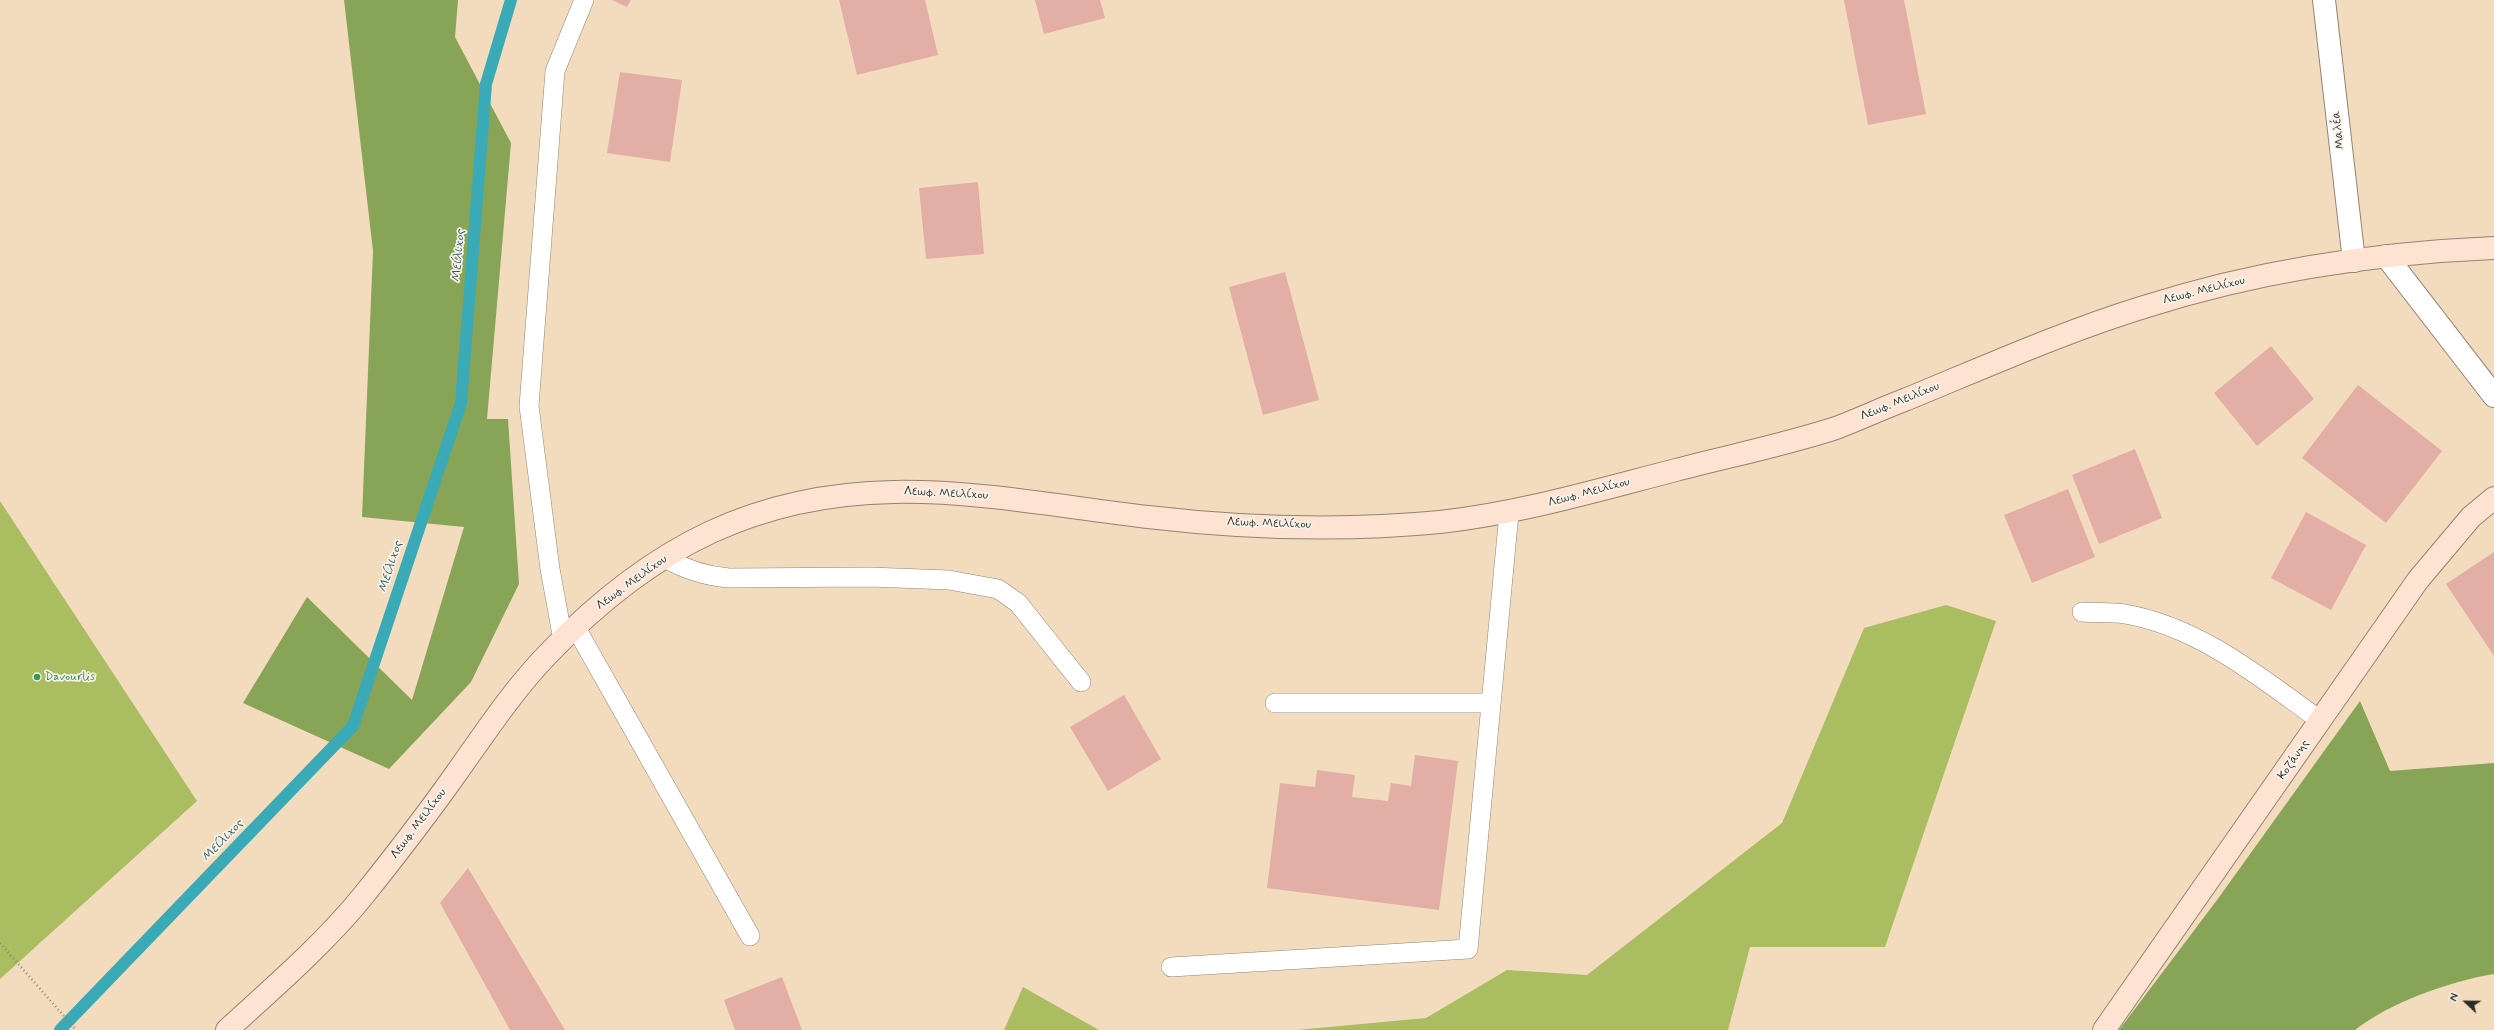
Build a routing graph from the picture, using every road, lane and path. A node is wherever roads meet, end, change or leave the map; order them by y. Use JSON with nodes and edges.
{"nodes":[{"id":1,"x":584,"y":0,"type":"edge"},
{"id":2,"x":2324,"y":0,"type":"edge"},
{"id":3,"x":2494,"y":248,"type":"edge"},
{"id":4,"x":2386,"y":256,"type":"junction"},
{"id":5,"x":2354,"y":261,"type":"junction"},
{"id":6,"x":2494,"y":396,"type":"edge"},
{"id":7,"x":2494,"y":498,"type":"edge"},
{"id":8,"x":1509,"y":512,"type":"junction"},
{"id":9,"x":665,"y":558,"type":"junction"},
{"id":10,"x":2082,"y":612,"type":"dead end"},
{"id":11,"x":569,"y":634,"type":"junction"},
{"id":12,"x":1081,"y":682,"type":"dead end"},
{"id":13,"x":1275,"y":703,"type":"dead end"},
{"id":14,"x":1491,"y":703,"type":"junction"},
{"id":15,"x":2321,"y":721,"type":"junction"},
{"id":16,"x":750,"y":936,"type":"dead end"},
{"id":17,"x":0,"y":945,"type":"edge"},
{"id":18,"x":1171,"y":967,"type":"dead end"},
{"id":19,"x":76,"y":1030,"type":"edge"},
{"id":20,"x":227,"y":1030,"type":"edge"},
{"id":21,"x":2104,"y":1030,"type":"edge"}],
"edges":[{"from":1,"to":11,"type":"lane"},
{"from":2,"to":5,"type":"street","name":"Μαλέα"},
{"from":3,"to":4,"type":"street","name":"Λεωφ. Μειλίχου"},
{"from":4,"to":5,"type":"street","name":"Λεωφ. Μειλίχου"},
{"from":4,"to":6,"type":"street"},
{"from":5,"to":8,"type":"street","name":"Λεωφ. Μειλίχου"},
{"from":7,"to":15,"type":"street","name":"Κοζάνης"},
{"from":8,"to":9,"type":"street","name":"Λεωφ. Μειλίχου"},
{"from":8,"to":14,"type":"lane"},
{"from":9,"to":11,"type":"street","name":"Λεωφ. Μειλίχου"},
{"from":9,"to":12,"type":"lane"},
{"from":10,"to":15,"type":"lane"},
{"from":11,"to":16,"type":"lane"},
{"from":11,"to":20,"type":"street","name":"Λεωφ. Μειλίχου"},
{"from":13,"to":14,"type":"lane"},
{"from":14,"to":18,"type":"lane"},
{"from":15,"to":21,"type":"street","name":"Κοζάνης"},
{"from":17,"to":19,"type":"path"}]}
